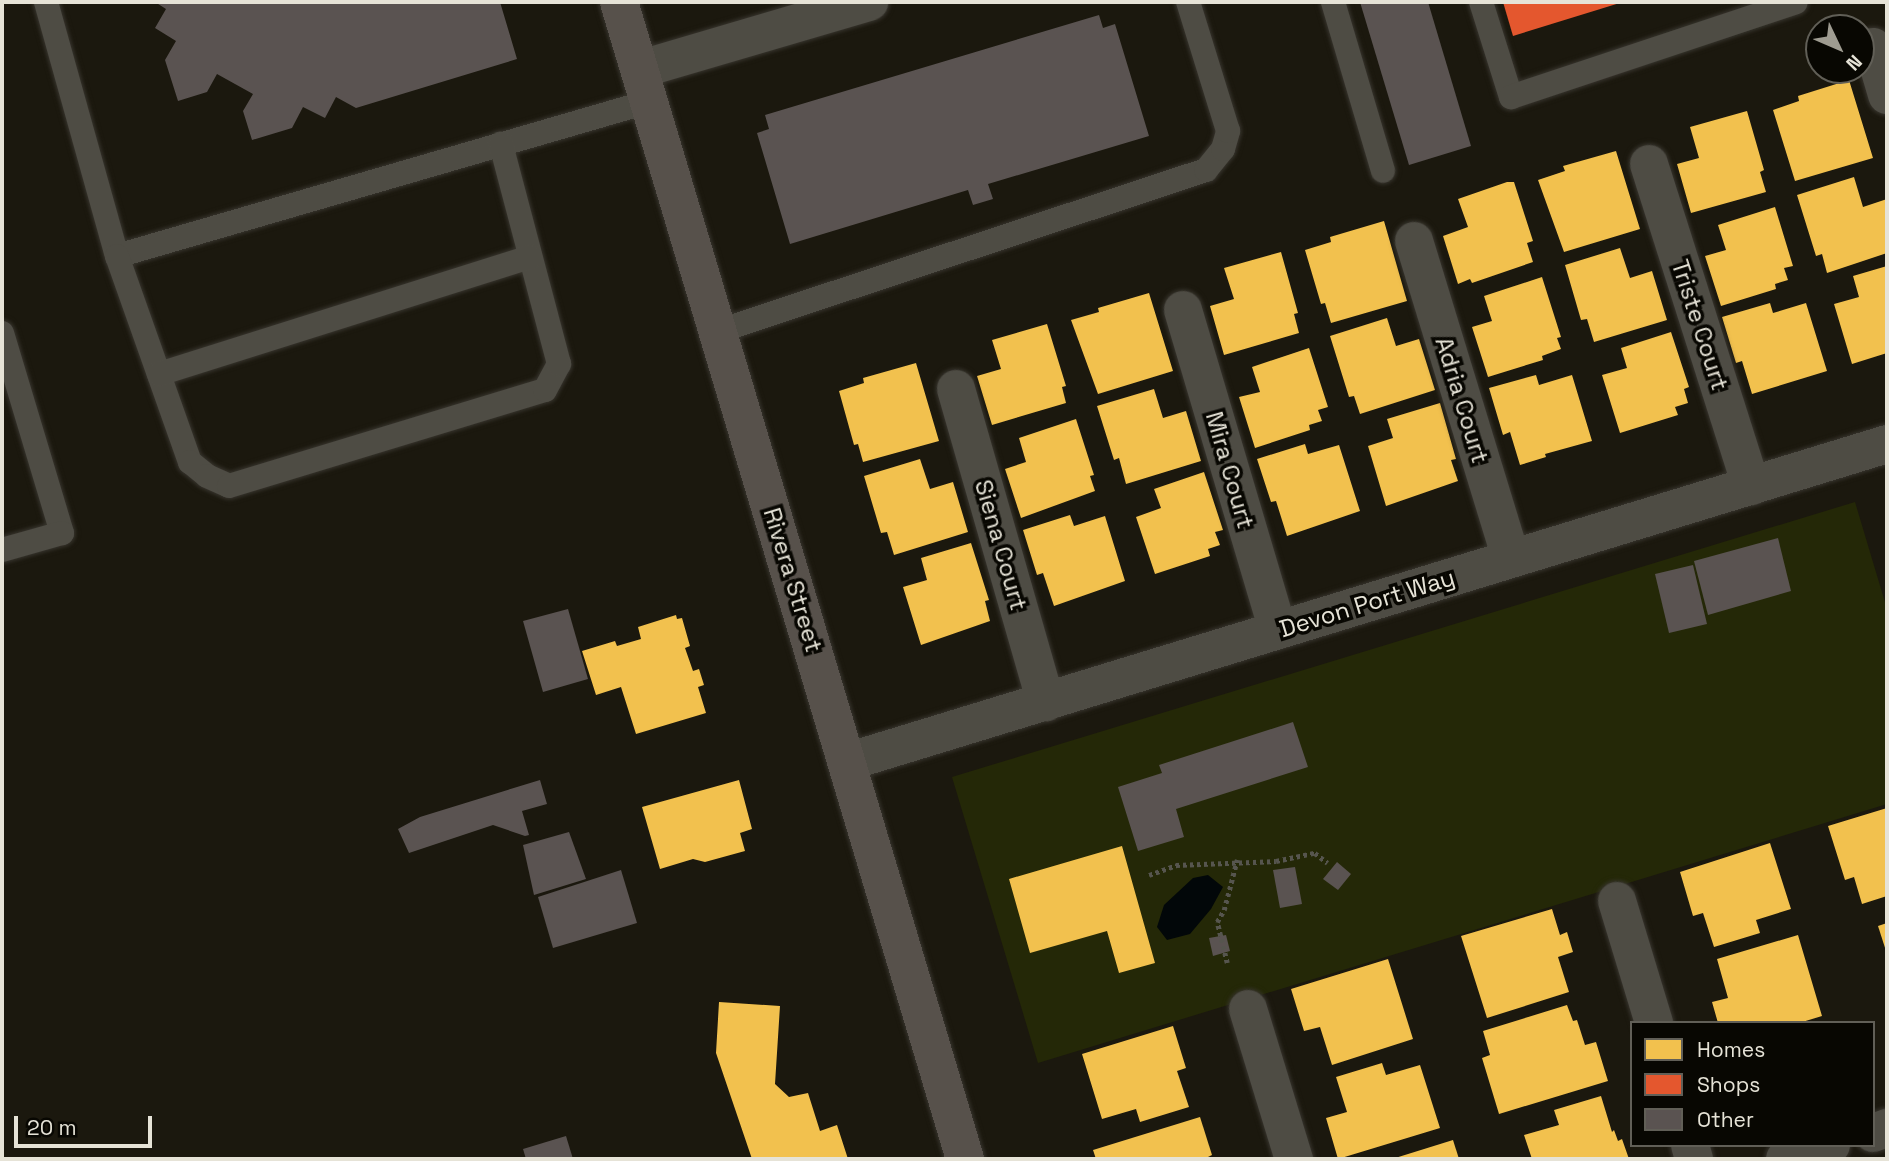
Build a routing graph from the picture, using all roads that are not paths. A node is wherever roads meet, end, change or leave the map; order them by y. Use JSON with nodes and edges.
{"nodes":[{"id":1,"x":46,"y":2,"type":"edge"},
{"id":2,"x":619,"y":2,"type":"edge"},
{"id":3,"x":869,"y":2,"type":"edge"},
{"id":4,"x":1188,"y":2,"type":"edge"},
{"id":5,"x":1333,"y":2,"type":"edge"},
{"id":6,"x":1481,"y":2,"type":"edge"},
{"id":7,"x":1796,"y":2,"type":"edge"},
{"id":8,"x":1875,"y":51,"type":"edge"},
{"id":9,"x":646,"y":85,"type":"junction"},
{"id":10,"x":1887,"y":95,"type":"edge"},
{"id":11,"x":500,"y":145,"type":"junction"},
{"id":12,"x":1648,"y":164,"type":"dead end"},
{"id":13,"x":1383,"y":171,"type":"dead end"},
{"id":14,"x":1414,"y":241,"type":"dead end"},
{"id":15,"x":117,"y":256,"type":"junction"},
{"id":16,"x":530,"y":257,"type":"junction"},
{"id":17,"x":1183,"y":310,"type":"dead end"},
{"id":18,"x":719,"y":331,"type":"junction"},
{"id":19,"x":2,"y":333,"type":"edge"},
{"id":20,"x":159,"y":374,"type":"junction"},
{"id":21,"x":956,"y":389,"type":"dead end"},
{"id":22,"x":1887,"y":444,"type":"edge"},
{"id":23,"x":1751,"y":486,"type":"junction"},
{"id":24,"x":2,"y":550,"type":"edge"},
{"id":25,"x":1511,"y":559,"type":"junction"},
{"id":26,"x":1278,"y":630,"type":"junction"},
{"id":27,"x":1046,"y":702,"type":"junction"},
{"id":28,"x":847,"y":762,"type":"junction"},
{"id":29,"x":1617,"y":901,"type":"dead end"},
{"id":30,"x":1248,"y":1009,"type":"dead end"},
{"id":31,"x":1653,"y":1021,"type":"edge"},
{"id":32,"x":1824,"y":1147,"type":"edge"},
{"id":33,"x":965,"y":1159,"type":"edge"},
{"id":34,"x":1294,"y":1159,"type":"edge"},
{"id":35,"x":1785,"y":1159,"type":"edge"}],
"edges":[{"from":1,"to":15,"type":"lane"},
{"from":2,"to":9,"type":"street","name":"Rivera Street"},
{"from":3,"to":9,"type":"street"},
{"from":4,"to":18,"type":"lane"},
{"from":5,"to":13,"type":"lane"},
{"from":6,"to":7,"type":"lane"},
{"from":8,"to":10,"type":"street"},
{"from":9,"to":11,"type":"lane"},
{"from":9,"to":18,"type":"street","name":"Rivera Street"},
{"from":11,"to":15,"type":"lane"},
{"from":11,"to":16,"type":"lane"},
{"from":12,"to":23,"type":"street","name":"Triste Court"},
{"from":14,"to":25,"type":"street","name":"Adria Court"},
{"from":15,"to":20,"type":"lane"},
{"from":16,"to":20,"type":"lane"},
{"from":16,"to":20,"type":"lane"},
{"from":17,"to":26,"type":"street","name":"Mira Court"},
{"from":18,"to":28,"type":"street","name":"Rivera Street"},
{"from":19,"to":24,"type":"lane"},
{"from":21,"to":27,"type":"street","name":"Siena Court"},
{"from":22,"to":23,"type":"street","name":"Devon Port Way"},
{"from":23,"to":25,"type":"street","name":"Devon Port Way"},
{"from":25,"to":26,"type":"street","name":"Devon Port Way"},
{"from":26,"to":27,"type":"street","name":"Devon Port Way"},
{"from":27,"to":28,"type":"street","name":"Devon Port Way"},
{"from":28,"to":33,"type":"street","name":"Rivera Street"},
{"from":29,"to":31,"type":"street"},
{"from":30,"to":34,"type":"street"},
{"from":32,"to":35,"type":"street"}]}
